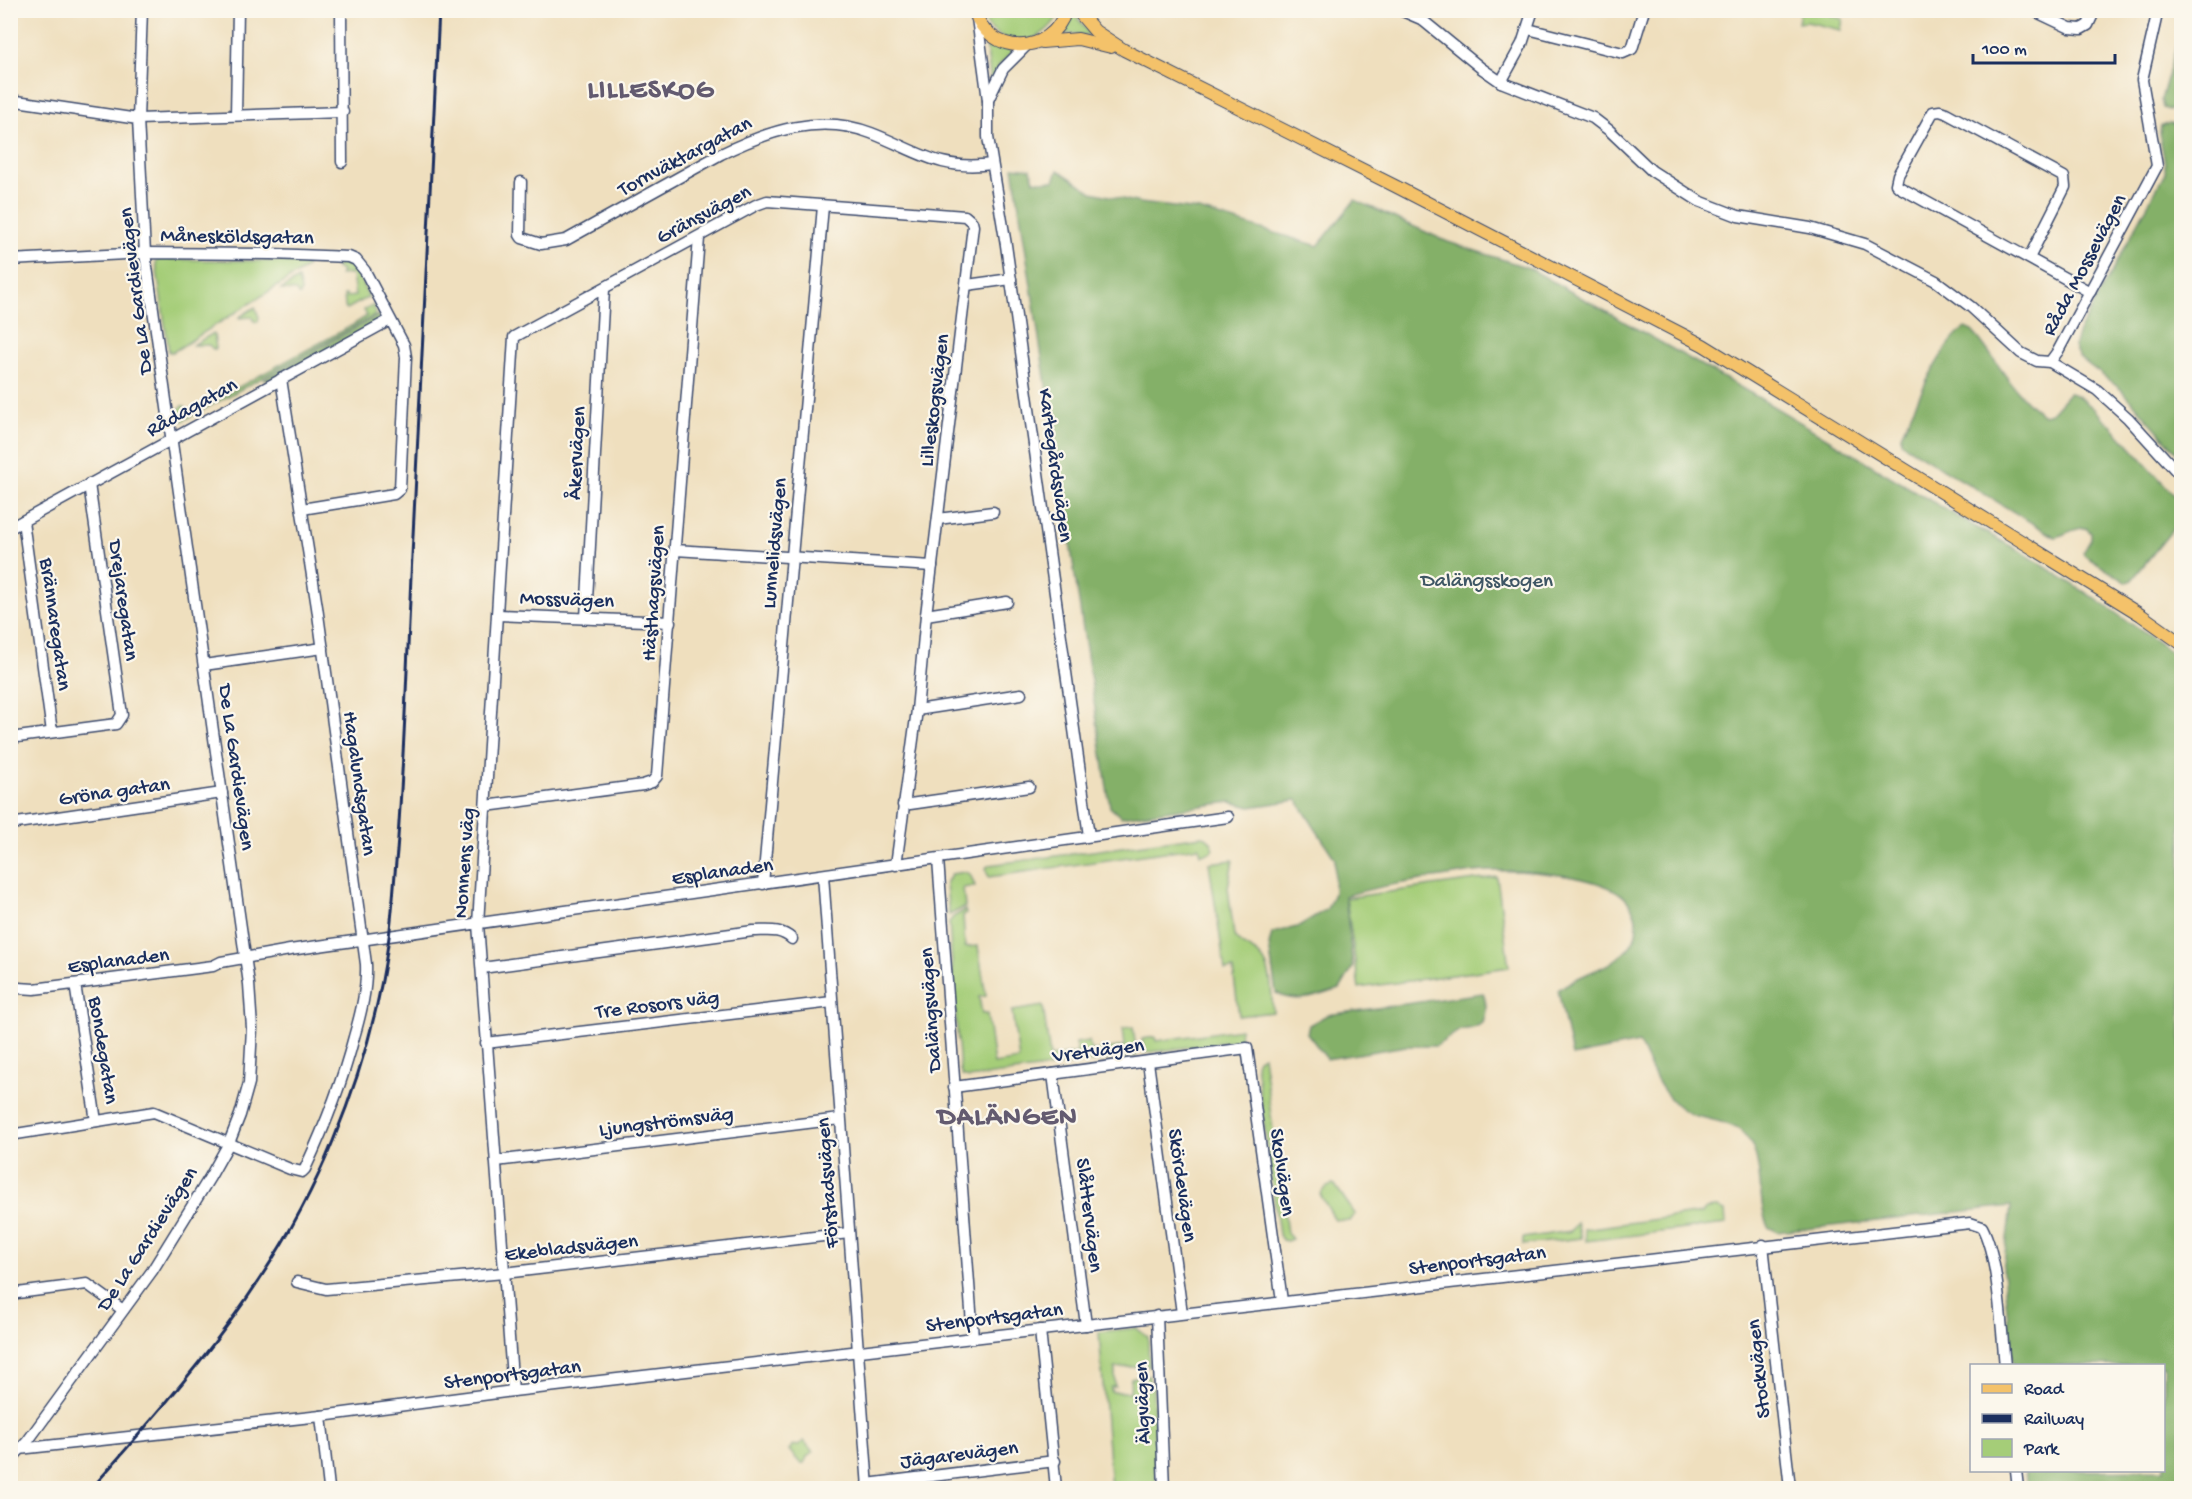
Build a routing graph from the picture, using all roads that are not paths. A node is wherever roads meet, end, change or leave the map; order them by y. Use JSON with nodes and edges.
{"nodes":[{"id":1,"x":142,"y":10,"type":"edge"},
{"id":2,"x":238,"y":10,"type":"edge"},
{"id":3,"x":341,"y":10,"type":"edge"},
{"id":4,"x":1066,"y":10,"type":"edge"},
{"id":5,"x":1077,"y":10,"type":"edge"},
{"id":6,"x":1401,"y":10,"type":"edge"},
{"id":7,"x":1533,"y":10,"type":"edge"},
{"id":8,"x":1644,"y":10,"type":"edge"},
{"id":9,"x":2032,"y":10,"type":"edge"},
{"id":10,"x":2095,"y":10,"type":"edge"},
{"id":11,"x":2158,"y":10,"type":"edge"},
{"id":12,"x":1418,"y":13,"type":"edge"},
{"id":13,"x":976,"y":14,"type":"edge"},
{"id":14,"x":1528,"y":29,"type":"junction"},
{"id":15,"x":1030,"y":45,"type":"junction"},
{"id":16,"x":1124,"y":50,"type":"junction"},
{"id":17,"x":1501,"y":82,"type":"junction"},
{"id":18,"x":10,"y":100,"type":"edge"},
{"id":19,"x":988,"y":100,"type":"junction"},
{"id":20,"x":343,"y":112,"type":"junction"},
{"id":21,"x":236,"y":115,"type":"junction"},
{"id":22,"x":138,"y":119,"type":"junction"},
{"id":23,"x":342,"y":162,"type":"dead end"},
{"id":24,"x":992,"y":164,"type":"junction"},
{"id":25,"x":521,"y":182,"type":"dead end"},
{"id":26,"x":823,"y":206,"type":"junction"},
{"id":27,"x":965,"y":216,"type":"joint"},
{"id":28,"x":699,"y":237,"type":"junction"},
{"id":29,"x":145,"y":253,"type":"junction"},
{"id":30,"x":2029,"y":258,"type":"junction"},
{"id":31,"x":10,"y":260,"type":"edge"},
{"id":32,"x":1011,"y":279,"type":"junction"},
{"id":33,"x":967,"y":285,"type":"junction"},
{"id":34,"x":604,"y":289,"type":"junction"},
{"id":35,"x":2090,"y":292,"type":"junction"},
{"id":36,"x":390,"y":320,"type":"junction"},
{"id":37,"x":515,"y":336,"type":"joint"},
{"id":38,"x":2050,"y":362,"type":"junction"},
{"id":39,"x":281,"y":379,"type":"junction"},
{"id":40,"x":172,"y":438,"type":"junction"},
{"id":41,"x":2181,"y":477,"type":"edge"},
{"id":42,"x":89,"y":484,"type":"junction"},
{"id":43,"x":302,"y":509,"type":"junction"},
{"id":44,"x":993,"y":512,"type":"dead end"},
{"id":45,"x":938,"y":519,"type":"junction"},
{"id":46,"x":23,"y":521,"type":"junction"},
{"id":47,"x":10,"y":528,"type":"edge"},
{"id":48,"x":675,"y":550,"type":"junction"},
{"id":49,"x":792,"y":557,"type":"junction"},
{"id":50,"x":932,"y":566,"type":"junction"},
{"id":51,"x":1007,"y":602,"type":"dead end"},
{"id":52,"x":498,"y":615,"type":"junction"},
{"id":53,"x":926,"y":615,"type":"junction"},
{"id":54,"x":586,"y":618,"type":"junction"},
{"id":55,"x":670,"y":622,"type":"junction"},
{"id":56,"x":2181,"y":644,"type":"edge"},
{"id":57,"x":323,"y":648,"type":"junction"},
{"id":58,"x":204,"y":665,"type":"junction"},
{"id":59,"x":1021,"y":694,"type":"dead end"},
{"id":60,"x":917,"y":710,"type":"junction"},
{"id":61,"x":52,"y":732,"type":"junction"},
{"id":62,"x":10,"y":738,"type":"edge"},
{"id":63,"x":1029,"y":787,"type":"dead end"},
{"id":64,"x":222,"y":793,"type":"junction"},
{"id":65,"x":903,"y":805,"type":"junction"},
{"id":66,"x":486,"y":806,"type":"junction"},
{"id":67,"x":1228,"y":817,"type":"dead end"},
{"id":68,"x":10,"y":825,"type":"edge"},
{"id":69,"x":1089,"y":837,"type":"junction"},
{"id":70,"x":938,"y":859,"type":"junction"},
{"id":71,"x":896,"y":865,"type":"junction"},
{"id":72,"x":823,"y":875,"type":"junction"},
{"id":73,"x":763,"y":884,"type":"junction"},
{"id":74,"x":478,"y":924,"type":"junction"},
{"id":75,"x":792,"y":939,"type":"dead end"},
{"id":76,"x":363,"y":940,"type":"junction"},
{"id":77,"x":244,"y":959,"type":"junction"},
{"id":78,"x":221,"y":962,"type":"junction"},
{"id":79,"x":482,"y":968,"type":"junction"},
{"id":80,"x":75,"y":984,"type":"junction"},
{"id":81,"x":15,"y":988,"type":"edge"},
{"id":82,"x":832,"y":1002,"type":"junction"},
{"id":83,"x":486,"y":1043,"type":"junction"},
{"id":84,"x":1247,"y":1048,"type":"joint"},
{"id":85,"x":1148,"y":1062,"type":"junction"},
{"id":86,"x":1053,"y":1074,"type":"junction"},
{"id":87,"x":954,"y":1087,"type":"junction"},
{"id":88,"x":840,"y":1119,"type":"junction"},
{"id":89,"x":96,"y":1121,"type":"junction"},
{"id":90,"x":10,"y":1135,"type":"edge"},
{"id":91,"x":229,"y":1143,"type":"junction"},
{"id":92,"x":496,"y":1161,"type":"junction"},
{"id":93,"x":849,"y":1233,"type":"junction"},
{"id":94,"x":1763,"y":1245,"type":"junction"},
{"id":95,"x":504,"y":1274,"type":"junction"},
{"id":96,"x":297,"y":1282,"type":"dead end"},
{"id":97,"x":10,"y":1294,"type":"edge"},
{"id":98,"x":1282,"y":1301,"type":"junction"},
{"id":99,"x":123,"y":1310,"type":"junction"},
{"id":100,"x":1182,"y":1313,"type":"junction"},
{"id":101,"x":1157,"y":1316,"type":"junction"},
{"id":102,"x":1086,"y":1324,"type":"junction"},
{"id":103,"x":1040,"y":1330,"type":"junction"},
{"id":104,"x":973,"y":1338,"type":"junction"},
{"id":105,"x":857,"y":1352,"type":"junction"},
{"id":106,"x":2005,"y":1364,"type":"edge"},
{"id":107,"x":513,"y":1391,"type":"junction"},
{"id":108,"x":321,"y":1416,"type":"junction"},
{"id":109,"x":16,"y":1450,"type":"edge"},
{"id":110,"x":10,"y":1460,"type":"edge"},
{"id":111,"x":1055,"y":1461,"type":"junction"},
{"id":112,"x":2016,"y":1472,"type":"edge"},
{"id":113,"x":867,"y":1486,"type":"edge"},
{"id":114,"x":329,"y":1488,"type":"edge"},
{"id":115,"x":1056,"y":1488,"type":"edge"},
{"id":116,"x":1164,"y":1488,"type":"edge"},
{"id":117,"x":1790,"y":1488,"type":"edge"},
{"id":118,"x":2018,"y":1488,"type":"edge"}],
"edges":[{"from":1,"to":22,"type":"street","name":"De La Gardievägen"},
{"from":2,"to":21,"type":"street"},
{"from":3,"to":20,"type":"street"},
{"from":4,"to":15,"type":"main road"},
{"from":5,"to":16,"type":"main road"},
{"from":6,"to":12,"type":"street","name":"Råda Mossevägen"},
{"from":7,"to":14,"type":"street"},
{"from":8,"to":14,"type":"street"},
{"from":9,"to":10,"type":"street"},
{"from":11,"to":35,"type":"street","name":"Råda Mossevägen"},
{"from":12,"to":17,"type":"street","name":"Råda Mossevägen"},
{"from":13,"to":15,"type":"main road"},
{"from":13,"to":19,"type":"street","name":"Kartegårdsvägen"},
{"from":14,"to":17,"type":"street"},
{"from":15,"to":16,"type":"main road"},
{"from":15,"to":19,"type":"street","name":"Kartegårdsvägen"},
{"from":16,"to":56,"type":"main road"},
{"from":17,"to":38,"type":"street","name":"Råda Mossevägen"},
{"from":18,"to":22,"type":"street"},
{"from":19,"to":24,"type":"street","name":"Kartegårdsvägen"},
{"from":20,"to":21,"type":"street"},
{"from":20,"to":23,"type":"street"},
{"from":21,"to":22,"type":"street"},
{"from":22,"to":29,"type":"street","name":"De La Gardievägen"},
{"from":24,"to":25,"type":"street","name":"Tornväktargatan"},
{"from":24,"to":32,"type":"street","name":"Kartegårdsvägen"},
{"from":26,"to":27,"type":"street","name":"Gränsvägen"},
{"from":26,"to":28,"type":"street","name":"Gränsvägen"},
{"from":26,"to":49,"type":"street","name":"Lunnelidsvägen"},
{"from":27,"to":33,"type":"street","name":"Lilleskogsvägen"},
{"from":28,"to":34,"type":"street","name":"Gränsvägen"},
{"from":28,"to":48,"type":"street","name":"Hästhagsvägen"},
{"from":29,"to":31,"type":"street","name":"Månesköldsgatan"},
{"from":29,"to":36,"type":"street","name":"Månesköldsgatan"},
{"from":29,"to":40,"type":"street","name":"De La Gardievägen"},
{"from":30,"to":30,"type":"street"},
{"from":30,"to":35,"type":"street"},
{"from":32,"to":33,"type":"street"},
{"from":32,"to":69,"type":"street","name":"Kartegårdsvägen"},
{"from":33,"to":45,"type":"street","name":"Lilleskogsvägen"},
{"from":34,"to":37,"type":"street","name":"Gränsvägen"},
{"from":34,"to":54,"type":"street","name":"Åkervägen"},
{"from":35,"to":38,"type":"street","name":"Råda Mossevägen"},
{"from":36,"to":39,"type":"street","name":"Rådagatan"},
{"from":36,"to":43,"type":"street","name":"Månesköldsgatan"},
{"from":37,"to":52,"type":"street","name":"Nonnens väg"},
{"from":38,"to":41,"type":"street"},
{"from":39,"to":40,"type":"street","name":"Rådagatan"},
{"from":39,"to":43,"type":"street","name":"Hagalundsgatan"},
{"from":40,"to":42,"type":"street","name":"Rådagatan"},
{"from":40,"to":58,"type":"street","name":"De La Gardievägen"},
{"from":42,"to":46,"type":"street","name":"Rådagatan"},
{"from":42,"to":61,"type":"street","name":"Drejaregatan"},
{"from":43,"to":57,"type":"street","name":"Hagalundsgatan"},
{"from":44,"to":45,"type":"street"},
{"from":45,"to":50,"type":"street","name":"Lilleskogsvägen"},
{"from":46,"to":47,"type":"street","name":"Rådagatan"},
{"from":46,"to":61,"type":"street","name":"Brännaregatan"},
{"from":48,"to":49,"type":"street"},
{"from":48,"to":55,"type":"street","name":"Hästhagsvägen"},
{"from":49,"to":50,"type":"street"},
{"from":49,"to":73,"type":"street","name":"Lunnelidsvägen"},
{"from":50,"to":53,"type":"street","name":"Lilleskogsvägen"},
{"from":51,"to":53,"type":"street"},
{"from":52,"to":54,"type":"street","name":"Mossvägen"},
{"from":52,"to":66,"type":"street","name":"Nonnens väg"},
{"from":53,"to":60,"type":"street","name":"Lilleskogsvägen"},
{"from":54,"to":55,"type":"street","name":"Mossvägen"},
{"from":55,"to":66,"type":"street","name":"Hästhagsvägen"},
{"from":57,"to":58,"type":"street"},
{"from":57,"to":76,"type":"street","name":"Hagalundsgatan"},
{"from":58,"to":64,"type":"street","name":"De La Gardievägen"},
{"from":59,"to":60,"type":"street"},
{"from":60,"to":65,"type":"street","name":"Lilleskogsvägen"},
{"from":61,"to":62,"type":"street"},
{"from":63,"to":65,"type":"street"},
{"from":64,"to":68,"type":"street","name":"Gröna gatan"},
{"from":64,"to":77,"type":"street","name":"De La Gardievägen"},
{"from":65,"to":71,"type":"street","name":"Lilleskogsvägen"},
{"from":66,"to":74,"type":"street","name":"Nonnens väg"},
{"from":67,"to":69,"type":"street","name":"Esplanaden"},
{"from":69,"to":70,"type":"street","name":"Esplanaden"},
{"from":70,"to":71,"type":"street","name":"Esplanaden"},
{"from":70,"to":87,"type":"street","name":"Dalängsvägen"},
{"from":71,"to":72,"type":"street","name":"Esplanaden"},
{"from":72,"to":73,"type":"street","name":"Esplanaden"},
{"from":72,"to":82,"type":"street","name":"Förstadsvägen"},
{"from":73,"to":74,"type":"street","name":"Esplanaden"},
{"from":74,"to":76,"type":"street","name":"Esplanaden"},
{"from":74,"to":79,"type":"street","name":"Nonnens väg"},
{"from":75,"to":79,"type":"street"},
{"from":76,"to":77,"type":"street","name":"Esplanaden"},
{"from":76,"to":91,"type":"street","name":"Hagalundsgatan"},
{"from":77,"to":78,"type":"street","name":"Esplanaden"},
{"from":77,"to":91,"type":"street","name":"De La Gardievägen"},
{"from":78,"to":80,"type":"street","name":"Esplanaden"},
{"from":78,"to":81,"type":"street","name":"Esplanaden"},
{"from":79,"to":83,"type":"street","name":"Nonnens väg"},
{"from":80,"to":81,"type":"street","name":"Esplanaden"},
{"from":80,"to":89,"type":"street","name":"Bondegatan"},
{"from":82,"to":83,"type":"street","name":"Tre Rosors väg"},
{"from":82,"to":88,"type":"street","name":"Förstadsvägen"},
{"from":83,"to":92,"type":"street","name":"Nonnens väg"},
{"from":84,"to":85,"type":"street","name":"Vretvägen"},
{"from":84,"to":98,"type":"street","name":"Skolvägen"},
{"from":85,"to":86,"type":"street","name":"Vretvägen"},
{"from":85,"to":100,"type":"street","name":"Skördevägen"},
{"from":86,"to":87,"type":"street","name":"Vretvägen"},
{"from":86,"to":102,"type":"street","name":"Slåttervägen"},
{"from":87,"to":104,"type":"street","name":"Dalängsvägen"},
{"from":88,"to":92,"type":"street","name":"Ljungströmsväg"},
{"from":88,"to":93,"type":"street","name":"Förstadsvägen"},
{"from":89,"to":90,"type":"street"},
{"from":89,"to":91,"type":"street"},
{"from":91,"to":99,"type":"street","name":"De La Gardievägen"},
{"from":92,"to":95,"type":"street","name":"Nonnens väg"},
{"from":93,"to":95,"type":"street","name":"Ekebladsvägen"},
{"from":93,"to":105,"type":"street","name":"Förstadsvägen"},
{"from":94,"to":98,"type":"street","name":"Stenportsgatan"},
{"from":94,"to":106,"type":"street","name":"Stenportsgatan"},
{"from":94,"to":117,"type":"street","name":"Stockvägen"},
{"from":95,"to":96,"type":"street","name":"Ekebladsvägen"},
{"from":95,"to":107,"type":"street","name":"Nonnens väg"},
{"from":97,"to":99,"type":"street"},
{"from":98,"to":100,"type":"street","name":"Stenportsgatan"},
{"from":99,"to":109,"type":"street","name":"De La Gardievägen"},
{"from":100,"to":101,"type":"street","name":"Stenportsgatan"},
{"from":101,"to":102,"type":"street","name":"Stenportsgatan"},
{"from":101,"to":116,"type":"street","name":"Älgvägen"},
{"from":102,"to":103,"type":"street","name":"Stenportsgatan"},
{"from":103,"to":104,"type":"street","name":"Stenportsgatan"},
{"from":103,"to":111,"type":"street"},
{"from":104,"to":105,"type":"street","name":"Stenportsgatan"},
{"from":105,"to":107,"type":"street","name":"Stenportsgatan"},
{"from":105,"to":113,"type":"street","name":"Förstadsvägen"},
{"from":107,"to":108,"type":"street","name":"Stenportsgatan"},
{"from":108,"to":109,"type":"street","name":"Stenportsgatan"},
{"from":108,"to":114,"type":"street"},
{"from":109,"to":110,"type":"street","name":"De La Gardievägen"},
{"from":111,"to":113,"type":"street","name":"Jägarevägen"},
{"from":111,"to":115,"type":"street"},
{"from":112,"to":118,"type":"street"}]}
